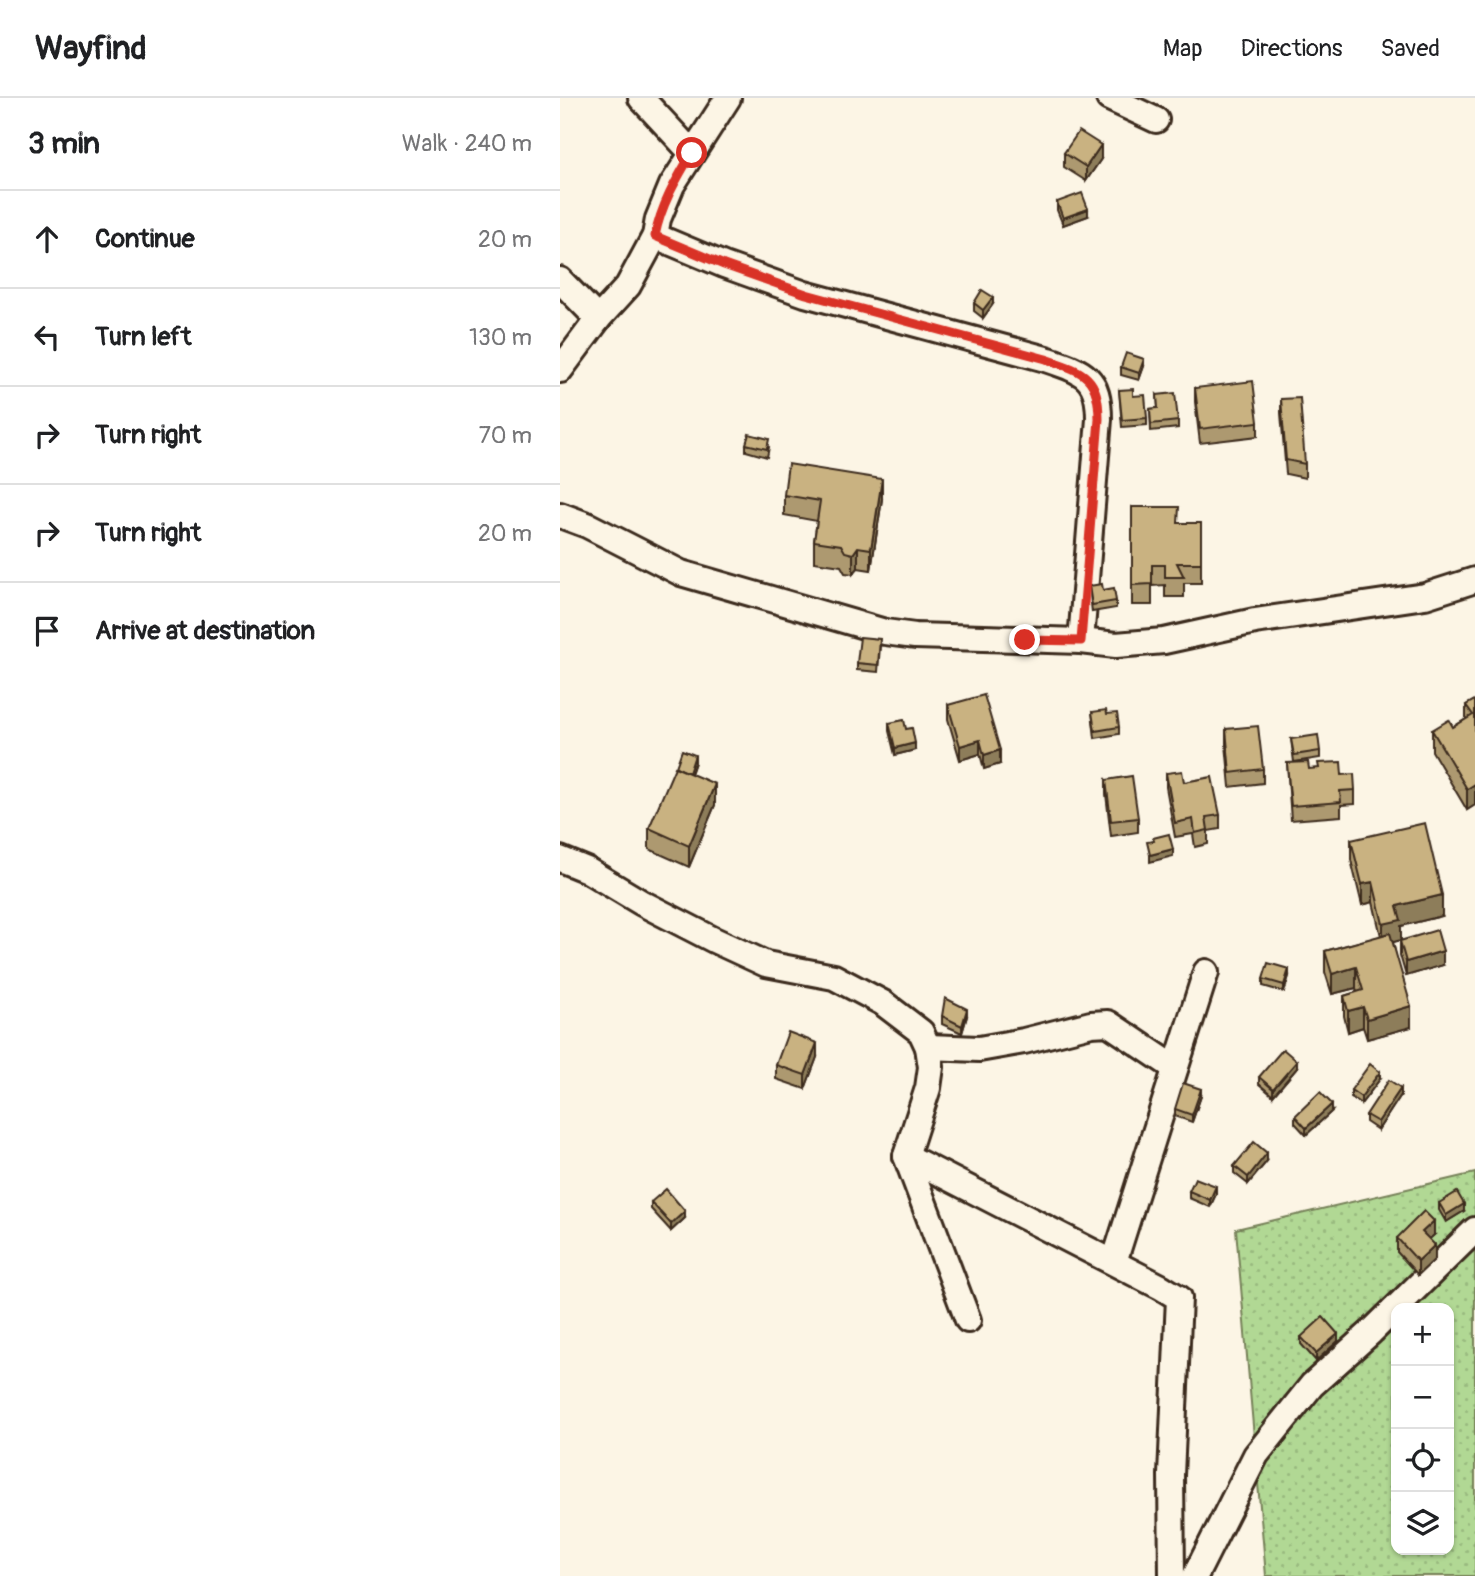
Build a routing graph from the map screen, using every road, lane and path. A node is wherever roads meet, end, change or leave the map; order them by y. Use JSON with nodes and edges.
{"nodes":[{"id":1,"x":641,"y":98,"type":"edge"},
{"id":2,"x":728,"y":98,"type":"edge"},
{"id":3,"x":1109,"y":98,"type":"edge"},
{"id":4,"x":1156,"y":120,"type":"dead end"},
{"id":5,"x":692,"y":153,"type":"junction"},
{"id":6,"x":655,"y":236,"type":"junction"},
{"id":7,"x":560,"y":280,"type":"edge"},
{"id":8,"x":598,"y":319,"type":"junction"},
{"id":9,"x":560,"y":370,"type":"edge"},
{"id":10,"x":560,"y":515,"type":"edge"},
{"id":11,"x":1475,"y":580,"type":"edge"},
{"id":12,"x":1081,"y":641,"type":"junction"},
{"id":13,"x":560,"y":859,"type":"edge"},
{"id":14,"x":1206,"y":972,"type":"dead end"},
{"id":15,"x":928,"y":1046,"type":"junction"},
{"id":16,"x":1175,"y":1068,"type":"junction"},
{"id":17,"x":906,"y":1156,"type":"junction"},
{"id":18,"x":1475,"y":1230,"type":"edge"},
{"id":19,"x":1114,"y":1262,"type":"junction"},
{"id":20,"x":968,"y":1320,"type":"dead end"},
{"id":21,"x":1171,"y":1576,"type":"edge"},
{"id":22,"x":1195,"y":1576,"type":"edge"}],
"edges":[{"from":1,"to":5,"type":"street"},
{"from":2,"to":5,"type":"street"},
{"from":3,"to":4,"type":"street"},
{"from":5,"to":6,"type":"street"},
{"from":6,"to":8,"type":"street"},
{"from":6,"to":12,"type":"street"},
{"from":7,"to":8,"type":"street"},
{"from":8,"to":9,"type":"street"},
{"from":10,"to":12,"type":"street"},
{"from":11,"to":12,"type":"street"},
{"from":13,"to":15,"type":"street"},
{"from":14,"to":16,"type":"street"},
{"from":15,"to":16,"type":"street"},
{"from":15,"to":17,"type":"street"},
{"from":16,"to":19,"type":"street"},
{"from":17,"to":19,"type":"street"},
{"from":17,"to":20,"type":"street"},
{"from":18,"to":22,"type":"street"},
{"from":19,"to":21,"type":"street"}]}
